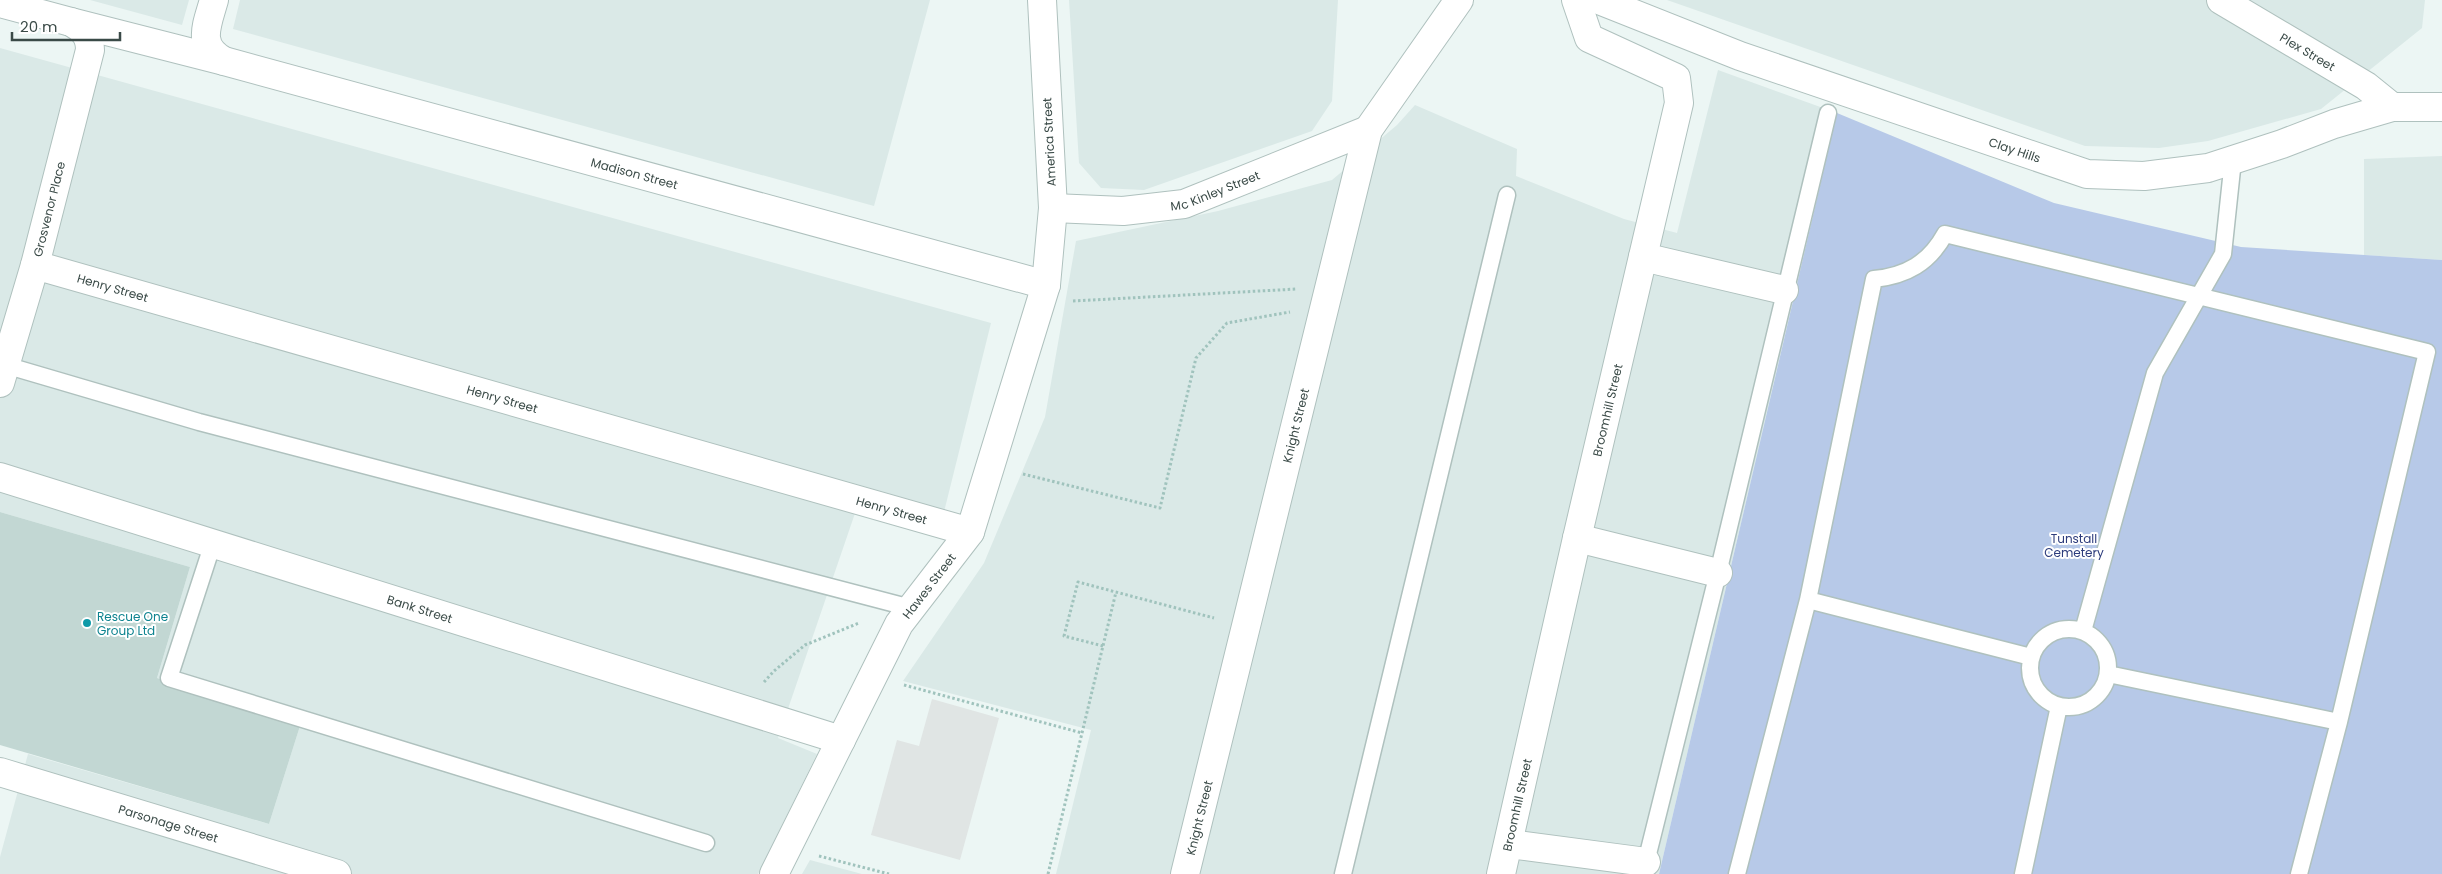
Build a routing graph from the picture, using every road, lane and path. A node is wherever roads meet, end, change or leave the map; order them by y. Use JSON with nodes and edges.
{"nodes":[{"id":1,"x":214,"y":0,"type":"edge"},
{"id":2,"x":1042,"y":0,"type":"edge"},
{"id":3,"x":1459,"y":0,"type":"edge"},
{"id":4,"x":1576,"y":0,"type":"edge"},
{"id":5,"x":1599,"y":0,"type":"edge"},
{"id":6,"x":2222,"y":0,"type":"edge"},
{"id":7,"x":0,"y":3,"type":"edge"},
{"id":8,"x":79,"y":28,"type":"junction"},
{"id":9,"x":216,"y":54,"type":"junction"},
{"id":10,"x":2392,"y":107,"type":"junction"},
{"id":11,"x":2442,"y":107,"type":"edge"},
{"id":12,"x":1828,"y":113,"type":"dead end"},
{"id":13,"x":1368,"y":130,"type":"junction"},
{"id":14,"x":2234,"y":160,"type":"junction"},
{"id":15,"x":1507,"y":195,"type":"dead end"},
{"id":16,"x":1052,"y":208,"type":"junction"},
{"id":17,"x":1643,"y":257,"type":"junction"},
{"id":18,"x":34,"y":265,"type":"junction"},
{"id":19,"x":1784,"y":290,"type":"junction"},
{"id":20,"x":1043,"y":294,"type":"junction"},
{"id":21,"x":2200,"y":295,"type":"junction"},
{"id":22,"x":1328,"y":296,"type":"junction"},
{"id":23,"x":3,"y":374,"type":"edge"},
{"id":24,"x":990,"y":466,"type":"junction"},
{"id":25,"x":0,"y":477,"type":"edge"},
{"id":26,"x":970,"y":532,"type":"junction"},
{"id":27,"x":1577,"y":538,"type":"junction"},
{"id":28,"x":213,"y":543,"type":"junction"},
{"id":29,"x":1718,"y":573,"type":"junction"},
{"id":30,"x":1116,"y":592,"type":"junction"},
{"id":31,"x":1808,"y":600,"type":"junction"},
{"id":32,"x":908,"y":612,"type":"junction"},
{"id":33,"x":1246,"y":627,"type":"junction"},
{"id":34,"x":2083,"y":631,"type":"junction"},
{"id":35,"x":1103,"y":646,"type":"junction"},
{"id":36,"x":2031,"y":657,"type":"junction"},
{"id":37,"x":2108,"y":674,"type":"junction"},
{"id":38,"x":872,"y":677,"type":"junction"},
{"id":39,"x":2060,"y":706,"type":"junction"},
{"id":40,"x":742,"y":709,"type":"junction"},
{"id":41,"x":2339,"y":722,"type":"junction"},
{"id":42,"x":1082,"y":733,"type":"junction"},
{"id":43,"x":841,"y":740,"type":"junction"},
{"id":44,"x":0,"y":772,"type":"edge"},
{"id":45,"x":706,"y":843,"type":"dead end"},
{"id":46,"x":1509,"y":844,"type":"junction"},
{"id":47,"x":786,"y":847,"type":"junction"},
{"id":48,"x":1646,"y":862,"type":"joint"},
{"id":49,"x":337,"y":874,"type":"edge"},
{"id":50,"x":774,"y":874,"type":"edge"},
{"id":51,"x":889,"y":874,"type":"edge"},
{"id":52,"x":1048,"y":874,"type":"edge"},
{"id":53,"x":1185,"y":874,"type":"edge"},
{"id":54,"x":1343,"y":874,"type":"edge"},
{"id":55,"x":1501,"y":874,"type":"edge"},
{"id":56,"x":1738,"y":874,"type":"edge"},
{"id":57,"x":2023,"y":874,"type":"edge"},
{"id":58,"x":2300,"y":874,"type":"edge"}],
"edges":[{"from":1,"to":9,"type":"street"},
{"from":2,"to":16,"type":"street","name":"America Street"},
{"from":3,"to":13,"type":"street","name":"Knight Street"},
{"from":4,"to":17,"type":"street","name":"Broomhill Street"},
{"from":5,"to":14,"type":"street","name":"Clay Hills"},
{"from":6,"to":10,"type":"street","name":"Plex Street"},
{"from":7,"to":8,"type":"street","name":"Madison Street"},
{"from":8,"to":9,"type":"street","name":"Madison Street"},
{"from":8,"to":18,"type":"street","name":"Grosvenor Place"},
{"from":9,"to":20,"type":"street","name":"Madison Street"},
{"from":10,"to":11,"type":"street","name":"Clay Hills"},
{"from":10,"to":14,"type":"street","name":"Clay Hills"},
{"from":12,"to":19,"type":"lane"},
{"from":13,"to":16,"type":"street","name":"Mc Kinley Street"},
{"from":13,"to":22,"type":"street","name":"Knight Street"},
{"from":14,"to":21,"type":"lane"},
{"from":15,"to":54,"type":"lane"},
{"from":16,"to":20,"type":"street","name":"America Street"},
{"from":17,"to":19,"type":"street"},
{"from":17,"to":27,"type":"street","name":"Broomhill Street"},
{"from":18,"to":23,"type":"street","name":"Grosvenor Place"},
{"from":18,"to":26,"type":"street","name":"Henry Street"},
{"from":19,"to":29,"type":"lane"},
{"from":20,"to":22,"type":"path"},
{"from":20,"to":24,"type":"street","name":"Hawes Street"},
{"from":21,"to":31,"type":"lane"},
{"from":21,"to":34,"type":"lane"},
{"from":21,"to":41,"type":"lane"},
{"from":22,"to":24,"type":"path"},
{"from":22,"to":33,"type":"street","name":"Knight Street"},
{"from":23,"to":32,"type":"lane"},
{"from":24,"to":26,"type":"street","name":"Hawes Street"},
{"from":25,"to":28,"type":"street","name":"Bank Street"},
{"from":26,"to":32,"type":"street","name":"Hawes Street"},
{"from":27,"to":29,"type":"street"},
{"from":27,"to":46,"type":"street","name":"Broomhill Street"},
{"from":28,"to":40,"type":"street","name":"Bank Street"},
{"from":28,"to":45,"type":"lane"},
{"from":29,"to":48,"type":"lane"},
{"from":30,"to":33,"type":"path"},
{"from":30,"to":35,"type":"path"},
{"from":30,"to":35,"type":"path"},
{"from":31,"to":36,"type":"lane"},
{"from":31,"to":56,"type":"lane"},
{"from":32,"to":38,"type":"street","name":"Hawes Street"},
{"from":32,"to":40,"type":"path"},
{"from":33,"to":53,"type":"street","name":"Knight Street"},
{"from":34,"to":36,"type":"lane"},
{"from":34,"to":37,"type":"lane"},
{"from":35,"to":42,"type":"path"},
{"from":36,"to":39,"type":"lane"},
{"from":37,"to":39,"type":"lane"},
{"from":37,"to":41,"type":"lane"},
{"from":38,"to":42,"type":"path"},
{"from":38,"to":43,"type":"street","name":"Hawes Street"},
{"from":39,"to":57,"type":"lane"},
{"from":40,"to":43,"type":"street","name":"Bank Street"},
{"from":41,"to":58,"type":"lane"},
{"from":42,"to":52,"type":"path"},
{"from":43,"to":47,"type":"street","name":"Hawes Street"},
{"from":44,"to":49,"type":"street","name":"Parsonage Street"},
{"from":46,"to":48,"type":"street"},
{"from":46,"to":55,"type":"street","name":"Broomhill Street"},
{"from":47,"to":50,"type":"street","name":"Hawes Street"},
{"from":47,"to":51,"type":"path"}]}
